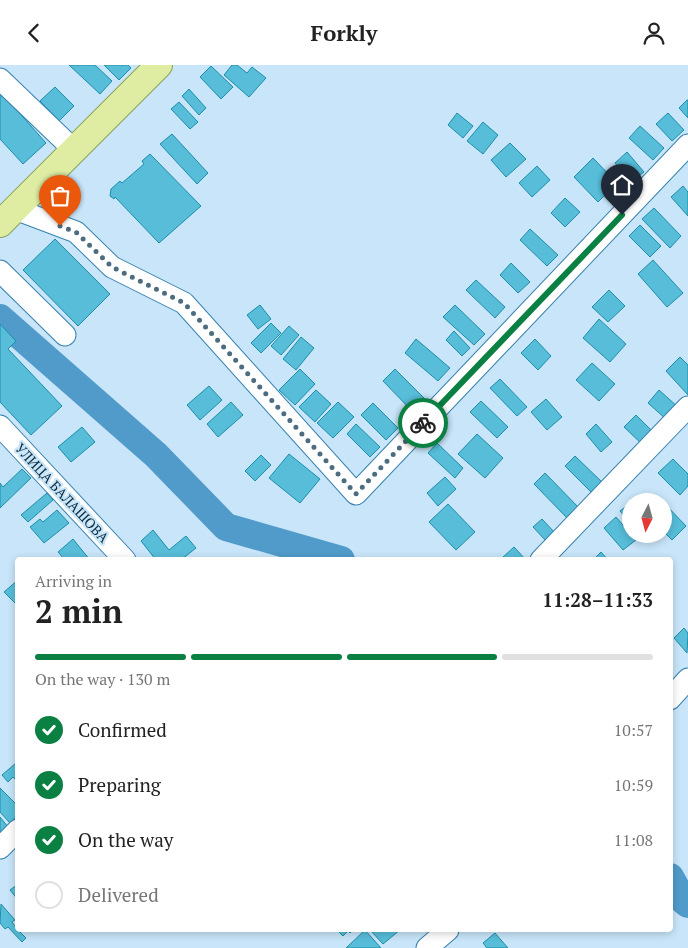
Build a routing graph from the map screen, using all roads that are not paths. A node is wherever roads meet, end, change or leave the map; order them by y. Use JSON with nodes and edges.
{"nodes":[{"id":1,"x":159,"y":65,"type":"edge"},
{"id":2,"x":0,"y":79,"type":"edge"},
{"id":3,"x":688,"y":145,"type":"edge"},
{"id":4,"x":74,"y":150,"type":"junction"},
{"id":5,"x":7,"y":216,"type":"edge"},
{"id":6,"x":0,"y":271,"type":"edge"},
{"id":7,"x":65,"y":335,"type":"dead end"},
{"id":8,"x":688,"y":407,"type":"edge"},
{"id":9,"x":0,"y":426,"type":"edge"},
{"id":10,"x":121,"y":557,"type":"edge"},
{"id":11,"x":544,"y":557,"type":"edge"},
{"id":12,"x":688,"y":679,"type":"edge"},
{"id":13,"x":673,"y":696,"type":"edge"},
{"id":14,"x":15,"y":833,"type":"edge"},
{"id":15,"x":0,"y":847,"type":"edge"}],
"edges":[{"from":1,"to":4,"type":"main road"},
{"from":2,"to":4,"type":"street"},
{"from":3,"to":5,"type":"street"},
{"from":4,"to":5,"type":"main road"},
{"from":6,"to":7,"type":"street"},
{"from":8,"to":11,"type":"street"},
{"from":9,"to":10,"type":"street","name":"УЛИЦА БАЛАШОВА"},
{"from":12,"to":13,"type":"street"},
{"from":14,"to":15,"type":"street"}]}
